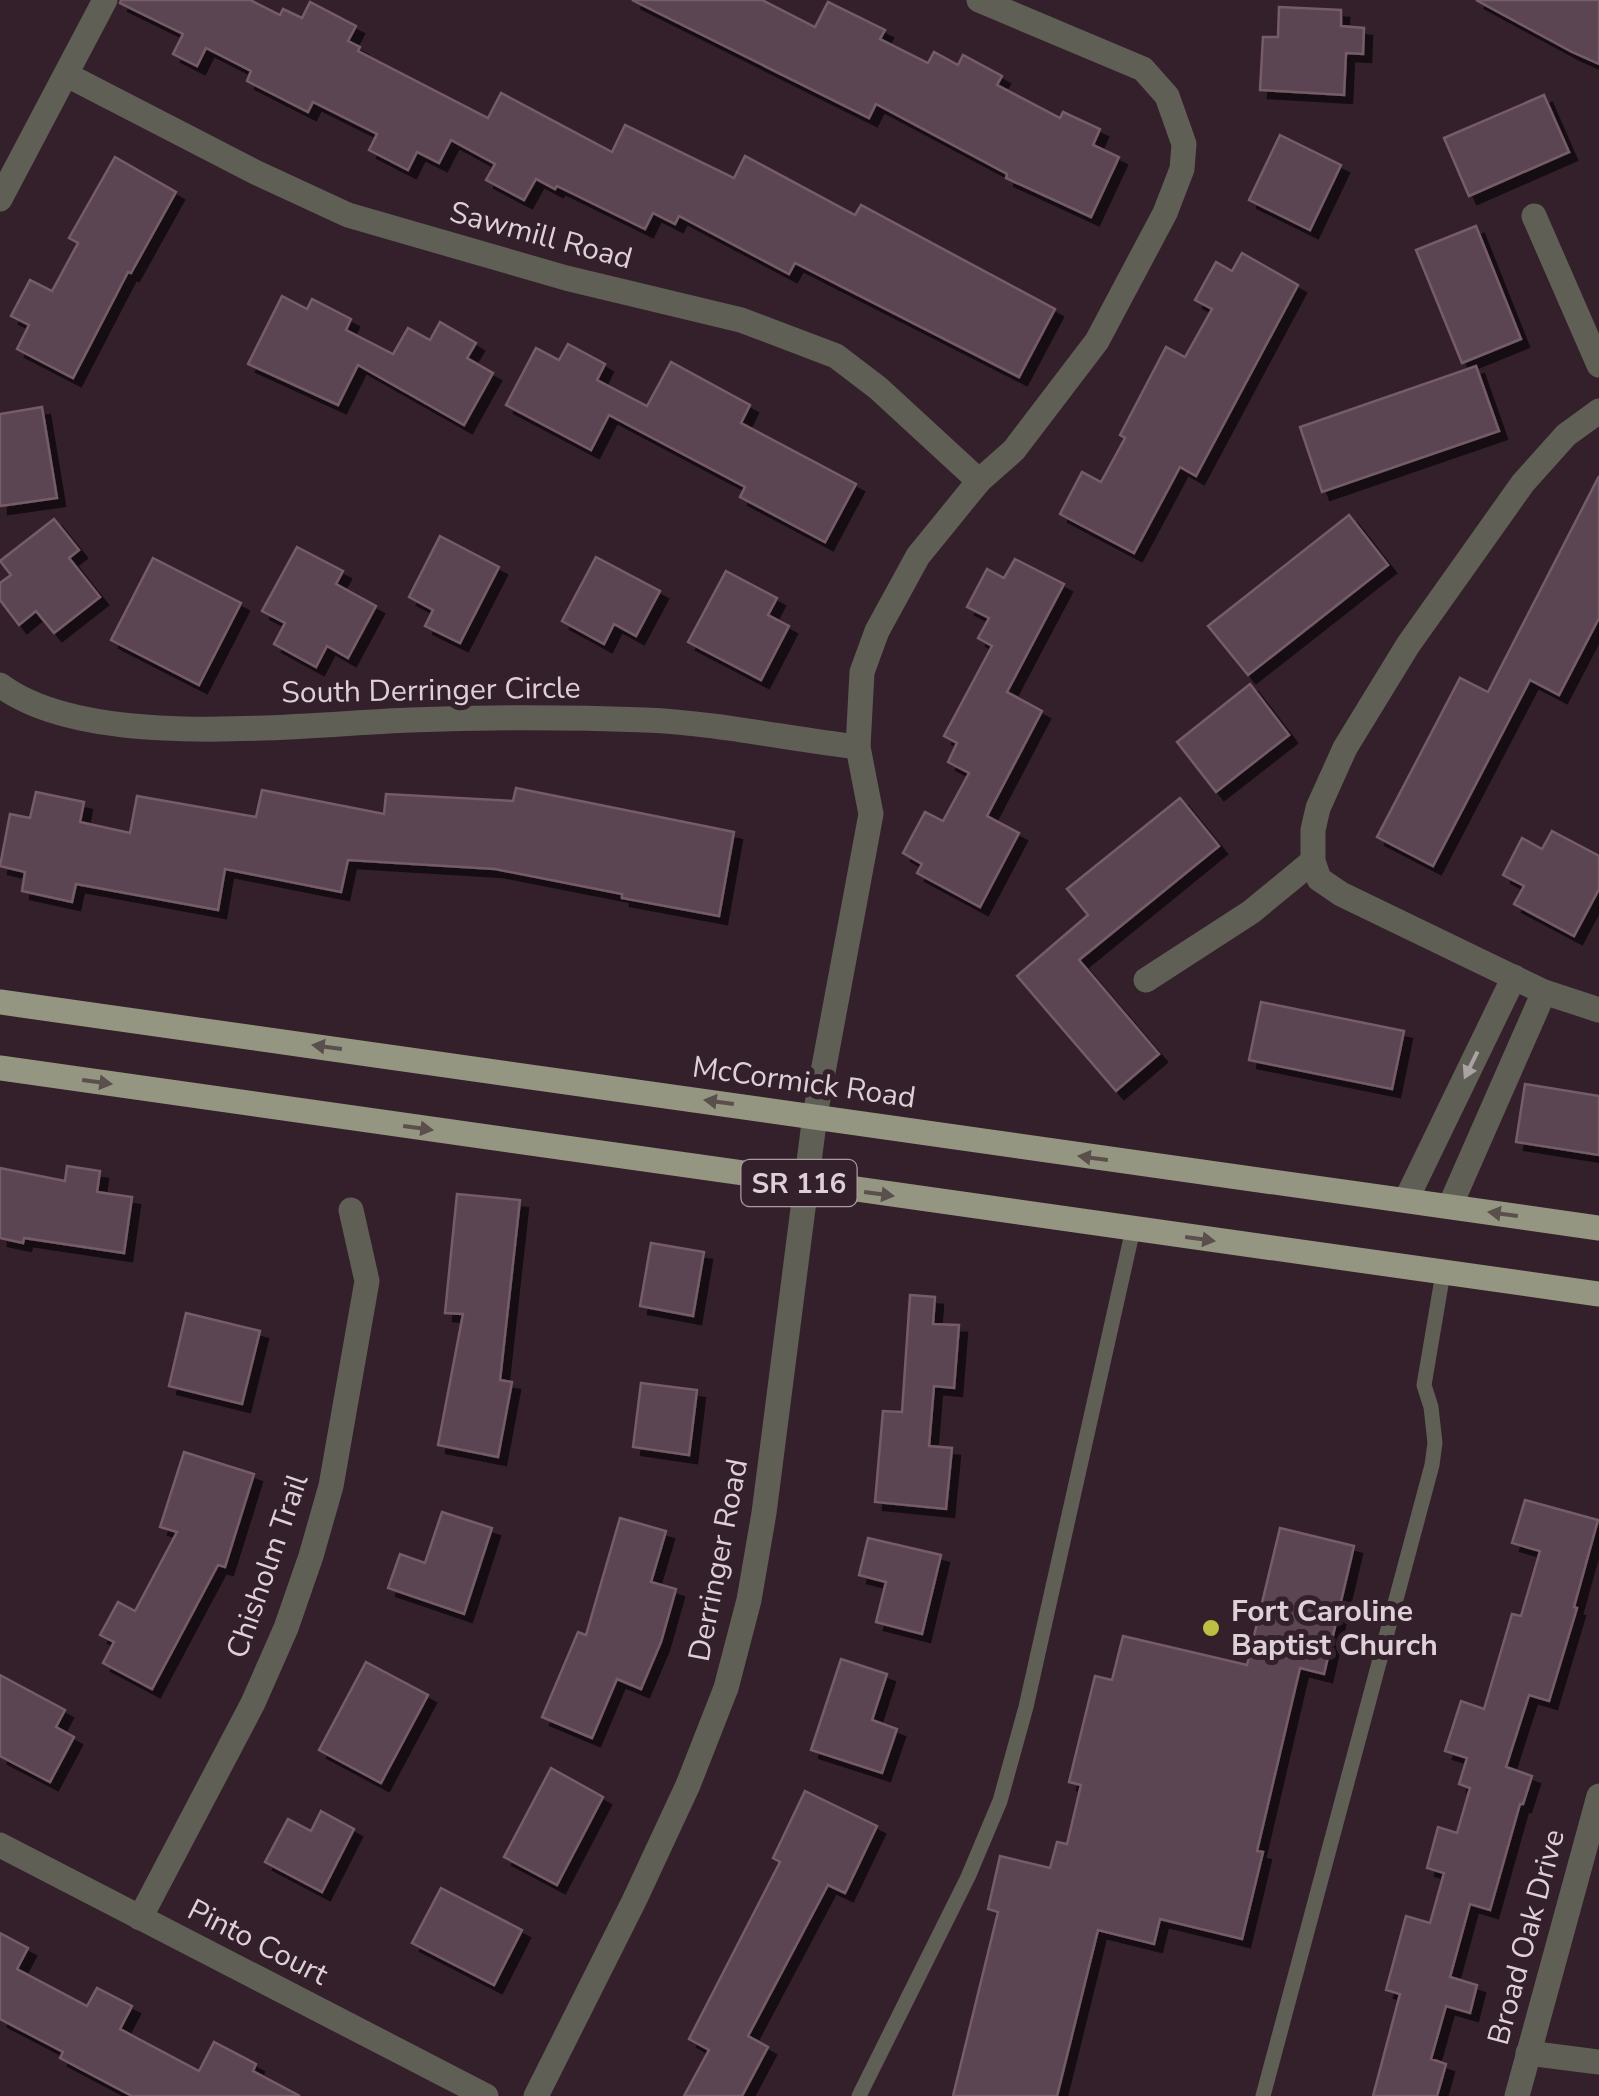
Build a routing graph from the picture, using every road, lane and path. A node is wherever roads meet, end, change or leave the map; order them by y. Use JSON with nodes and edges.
{"nodes":[{"id":1,"x":105,"y":0,"type":"edge"},
{"id":2,"x":979,"y":0,"type":"edge"},
{"id":3,"x":67,"y":75,"type":"junction"},
{"id":4,"x":0,"y":200,"type":"edge"},
{"id":5,"x":1534,"y":216,"type":"dead end"},
{"id":6,"x":1599,"y":365,"type":"edge"},
{"id":7,"x":1599,"y":411,"type":"edge"},
{"id":8,"x":978,"y":481,"type":"junction"},
{"id":9,"x":3,"y":695,"type":"edge"},
{"id":10,"x":858,"y":746,"type":"junction"},
{"id":11,"x":1313,"y":861,"type":"junction"},
{"id":12,"x":1514,"y":978,"type":"junction"},
{"id":13,"x":1146,"y":980,"type":"dead end"},
{"id":14,"x":1544,"y":992,"type":"junction"},
{"id":15,"x":0,"y":1002,"type":"edge"},
{"id":16,"x":1599,"y":1010,"type":"edge"},
{"id":17,"x":0,"y":1068,"type":"edge"},
{"id":18,"x":815,"y":1116,"type":"junction"},
{"id":19,"x":806,"y":1184,"type":"junction"},
{"id":20,"x":1406,"y":1200,"type":"junction"},
{"id":21,"x":1450,"y":1206,"type":"junction"},
{"id":22,"x":352,"y":1210,"type":"dead end"},
{"id":23,"x":1599,"y":1228,"type":"edge"},
{"id":24,"x":1133,"y":1230,"type":"junction"},
{"id":25,"x":1443,"y":1273,"type":"junction"},
{"id":26,"x":1599,"y":1294,"type":"edge"},
{"id":27,"x":1599,"y":1796,"type":"edge"},
{"id":28,"x":0,"y":1845,"type":"edge"},
{"id":29,"x":140,"y":1918,"type":"junction"},
{"id":30,"x":1528,"y":2052,"type":"junction"},
{"id":31,"x":1599,"y":2062,"type":"edge"},
{"id":32,"x":486,"y":2096,"type":"edge"},
{"id":33,"x":536,"y":2096,"type":"edge"},
{"id":34,"x":859,"y":2096,"type":"edge"},
{"id":35,"x":1263,"y":2096,"type":"edge"},
{"id":36,"x":1517,"y":2096,"type":"edge"}],
"edges":[{"from":1,"to":3,"type":"street"},
{"from":2,"to":8,"type":"street","name":"Derringer Road"},
{"from":3,"to":4,"type":"street"},
{"from":3,"to":8,"type":"street","name":"Sawmill Road"},
{"from":5,"to":6,"type":"street"},
{"from":7,"to":11,"type":"street"},
{"from":8,"to":10,"type":"street","name":"Derringer Road"},
{"from":9,"to":10,"type":"street","name":"South Derringer Circle"},
{"from":10,"to":18,"type":"street","name":"Derringer Road"},
{"from":11,"to":12,"type":"street"},
{"from":11,"to":13,"type":"street"},
{"from":12,"to":14,"type":"street"},
{"from":12,"to":20,"type":"street","one_way":true},
{"from":14,"to":16,"type":"street"},
{"from":14,"to":21,"type":"street"},
{"from":18,"to":15,"type":"main road","name":"McCormick Road","number":"SR 116","one_way":true},
{"from":17,"to":19,"type":"main road","number":"SR 116","one_way":true},
{"from":18,"to":19,"type":"street","name":"Derringer Road"},
{"from":20,"to":18,"type":"main road","name":"McCormick Road","number":"SR 116","one_way":true},
{"from":19,"to":24,"type":"main road","number":"SR 116","one_way":true},
{"from":19,"to":33,"type":"street","name":"Derringer Road"},
{"from":20,"to":21,"type":"main road","name":"McCormick Road","number":"SR 116"},
{"from":23,"to":21,"type":"main road","name":"McCormick Road","number":"SR 116","one_way":true},
{"from":22,"to":29,"type":"street","name":"Chisholm Trail"},
{"from":24,"to":25,"type":"main road","number":"SR 116","one_way":true},
{"from":24,"to":34,"type":"lane"},
{"from":25,"to":26,"type":"main road","number":"SR 116"},
{"from":25,"to":35,"type":"lane"},
{"from":27,"to":30,"type":"street","name":"Broad Oak Drive"},
{"from":28,"to":29,"type":"street","name":"Pinto Court"},
{"from":29,"to":32,"type":"street","name":"Pinto Court"},
{"from":30,"to":31,"type":"street"},
{"from":30,"to":36,"type":"street","name":"Broad Oak Drive"}]}
